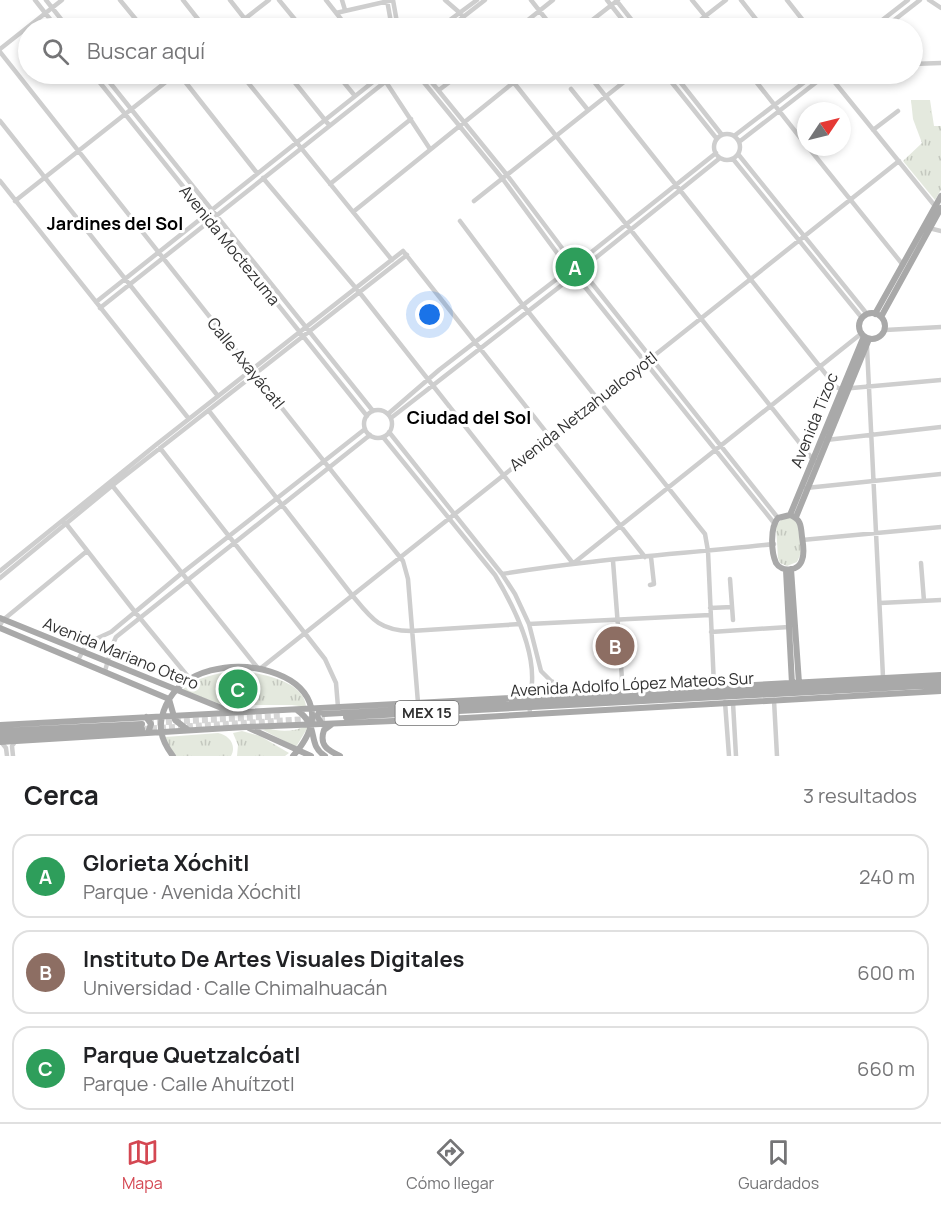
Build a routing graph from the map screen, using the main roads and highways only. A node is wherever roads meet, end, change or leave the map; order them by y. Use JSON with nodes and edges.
{"nodes":[{"id":1,"x":941,"y":196,"type":"edge"},
{"id":2,"x":938,"y":207,"type":"edge"},
{"id":3,"x":878,"y":315,"type":"junction"},
{"id":4,"x":866,"y":338,"type":"junction"},
{"id":5,"x":845,"y":389,"type":"junction"},
{"id":6,"x":815,"y":462,"type":"junction"},
{"id":7,"x":793,"y":516,"type":"junction"},
{"id":8,"x":788,"y":570,"type":"junction"},
{"id":9,"x":1,"y":623,"type":"edge"},
{"id":10,"x":793,"y":636,"type":"junction"},
{"id":11,"x":941,"y":675,"type":"edge"},
{"id":12,"x":941,"y":680,"type":"edge"},
{"id":13,"x":941,"y":685,"type":"edge"},
{"id":14,"x":175,"y":690,"type":"junction"},
{"id":15,"x":796,"y":691,"type":"junction"},
{"id":16,"x":941,"y":691,"type":"edge"},
{"id":17,"x":726,"y":696,"type":"junction"},
{"id":18,"x":169,"y":699,"type":"junction"},
{"id":19,"x":529,"y":705,"type":"junction"},
{"id":20,"x":312,"y":709,"type":"junction"},
{"id":21,"x":296,"y":710,"type":"junction"},
{"id":22,"x":232,"y":712,"type":"junction"},
{"id":23,"x":173,"y":715,"type":"junction"},
{"id":24,"x":161,"y":716,"type":"junction"},
{"id":25,"x":323,"y":716,"type":"junction"},
{"id":26,"x":146,"y":717,"type":"junction"},
{"id":27,"x":333,"y":723,"type":"junction"},
{"id":28,"x":0,"y":724,"type":"edge"},
{"id":29,"x":312,"y":725,"type":"junction"},
{"id":30,"x":245,"y":727,"type":"junction"},
{"id":31,"x":144,"y":729,"type":"junction"},
{"id":32,"x":190,"y":730,"type":"junction"},
{"id":33,"x":0,"y":731,"type":"edge"},
{"id":34,"x":160,"y":732,"type":"junction"},
{"id":35,"x":0,"y":740,"type":"edge"},
{"id":36,"x":295,"y":753,"type":"edge"},
{"id":37,"x":173,"y":756,"type":"edge"},
{"id":38,"x":304,"y":756,"type":"edge"},
{"id":39,"x":311,"y":756,"type":"edge"},
{"id":40,"x":325,"y":756,"type":"edge"},
{"id":41,"x":340,"y":756,"type":"edge"}],
"edges":[{"from":1,"to":2,"type":"main road"},
{"from":2,"to":3,"type":"main road"},
{"from":3,"to":4,"type":"main road"},
{"from":3,"to":4,"type":"main road"},
{"from":4,"to":5,"type":"main road","name":"Avenida Tizoc"},
{"from":5,"to":6,"type":"main road","name":"Avenida Tizoc"},
{"from":5,"to":6,"type":"main road","name":"Avenida Tizoc"},
{"from":6,"to":7,"type":"main road","name":"Avenida Tizoc"},
{"from":6,"to":7,"type":"main road","name":"Avenida Tizoc"},
{"from":7,"to":8,"type":"main road"},
{"from":7,"to":8,"type":"main road"},
{"from":8,"to":10,"type":"main road"},
{"from":8,"to":10,"type":"main road"},
{"from":9,"to":14,"type":"main road","name":"Avenida Mariano Otero"},
{"from":9,"to":18,"type":"main road","name":"Avenida Mariano Otero"},
{"from":10,"to":15,"type":"main road"},
{"from":11,"to":15,"type":"main road"},
{"from":12,"to":15,"type":"main road","name":"Avenida Adolfo López Mateos Sur","number":"MEX 15"},
{"from":13,"to":15,"type":"main road","name":"Avenida Adolfo López Mateos Sur","number":"MEX 15"},
{"from":14,"to":18,"type":"main road"},
{"from":14,"to":20,"type":"main road"},
{"from":14,"to":22,"type":"main road","name":"Avenida Mariano Otero"},
{"from":15,"to":16,"type":"main road"},
{"from":15,"to":17,"type":"main road","name":"Avenida Adolfo López Mateos Sur","number":"MEX 15"},
{"from":15,"to":17,"type":"main road"},
{"from":17,"to":19,"type":"main road","name":"Avenida Adolfo López Mateos Sur","number":"MEX 15"},
{"from":17,"to":19,"type":"main road"},
{"from":18,"to":23,"type":"main road"},
{"from":18,"to":24,"type":"main road"},
{"from":19,"to":25,"type":"main road","name":"Avenida Adolfo López Mateos Sur","number":"MEX 15"},
{"from":19,"to":25,"type":"main road"},
{"from":19,"to":27,"type":"main road"},
{"from":20,"to":21,"type":"main road"},
{"from":20,"to":25,"type":"main road"},
{"from":20,"to":29,"type":"main road"},
{"from":21,"to":22,"type":"main road"},
{"from":21,"to":29,"type":"main road"},
{"from":22,"to":23,"type":"main road"},
{"from":23,"to":24,"type":"main road"},
{"from":23,"to":32,"type":"main road"},
{"from":24,"to":26,"type":"main road"},
{"from":24,"to":34,"type":"main road"},
{"from":25,"to":27,"type":"main road"},
{"from":25,"to":29,"type":"main road"},
{"from":26,"to":28,"type":"main road"},
{"from":26,"to":31,"type":"main road"},
{"from":27,"to":41,"type":"main road"},
{"from":29,"to":30,"type":"main road"},
{"from":29,"to":36,"type":"main road"},
{"from":29,"to":40,"type":"main road"},
{"from":30,"to":32,"type":"main road"},
{"from":30,"to":36,"type":"main road"},
{"from":31,"to":33,"type":"main road"},
{"from":31,"to":34,"type":"main road"},
{"from":31,"to":35,"type":"main road"},
{"from":31,"to":35,"type":"main road"},
{"from":32,"to":34,"type":"main road"},
{"from":34,"to":37,"type":"main road"},
{"from":36,"to":38,"type":"main road"},
{"from":36,"to":39,"type":"main road"}]}
